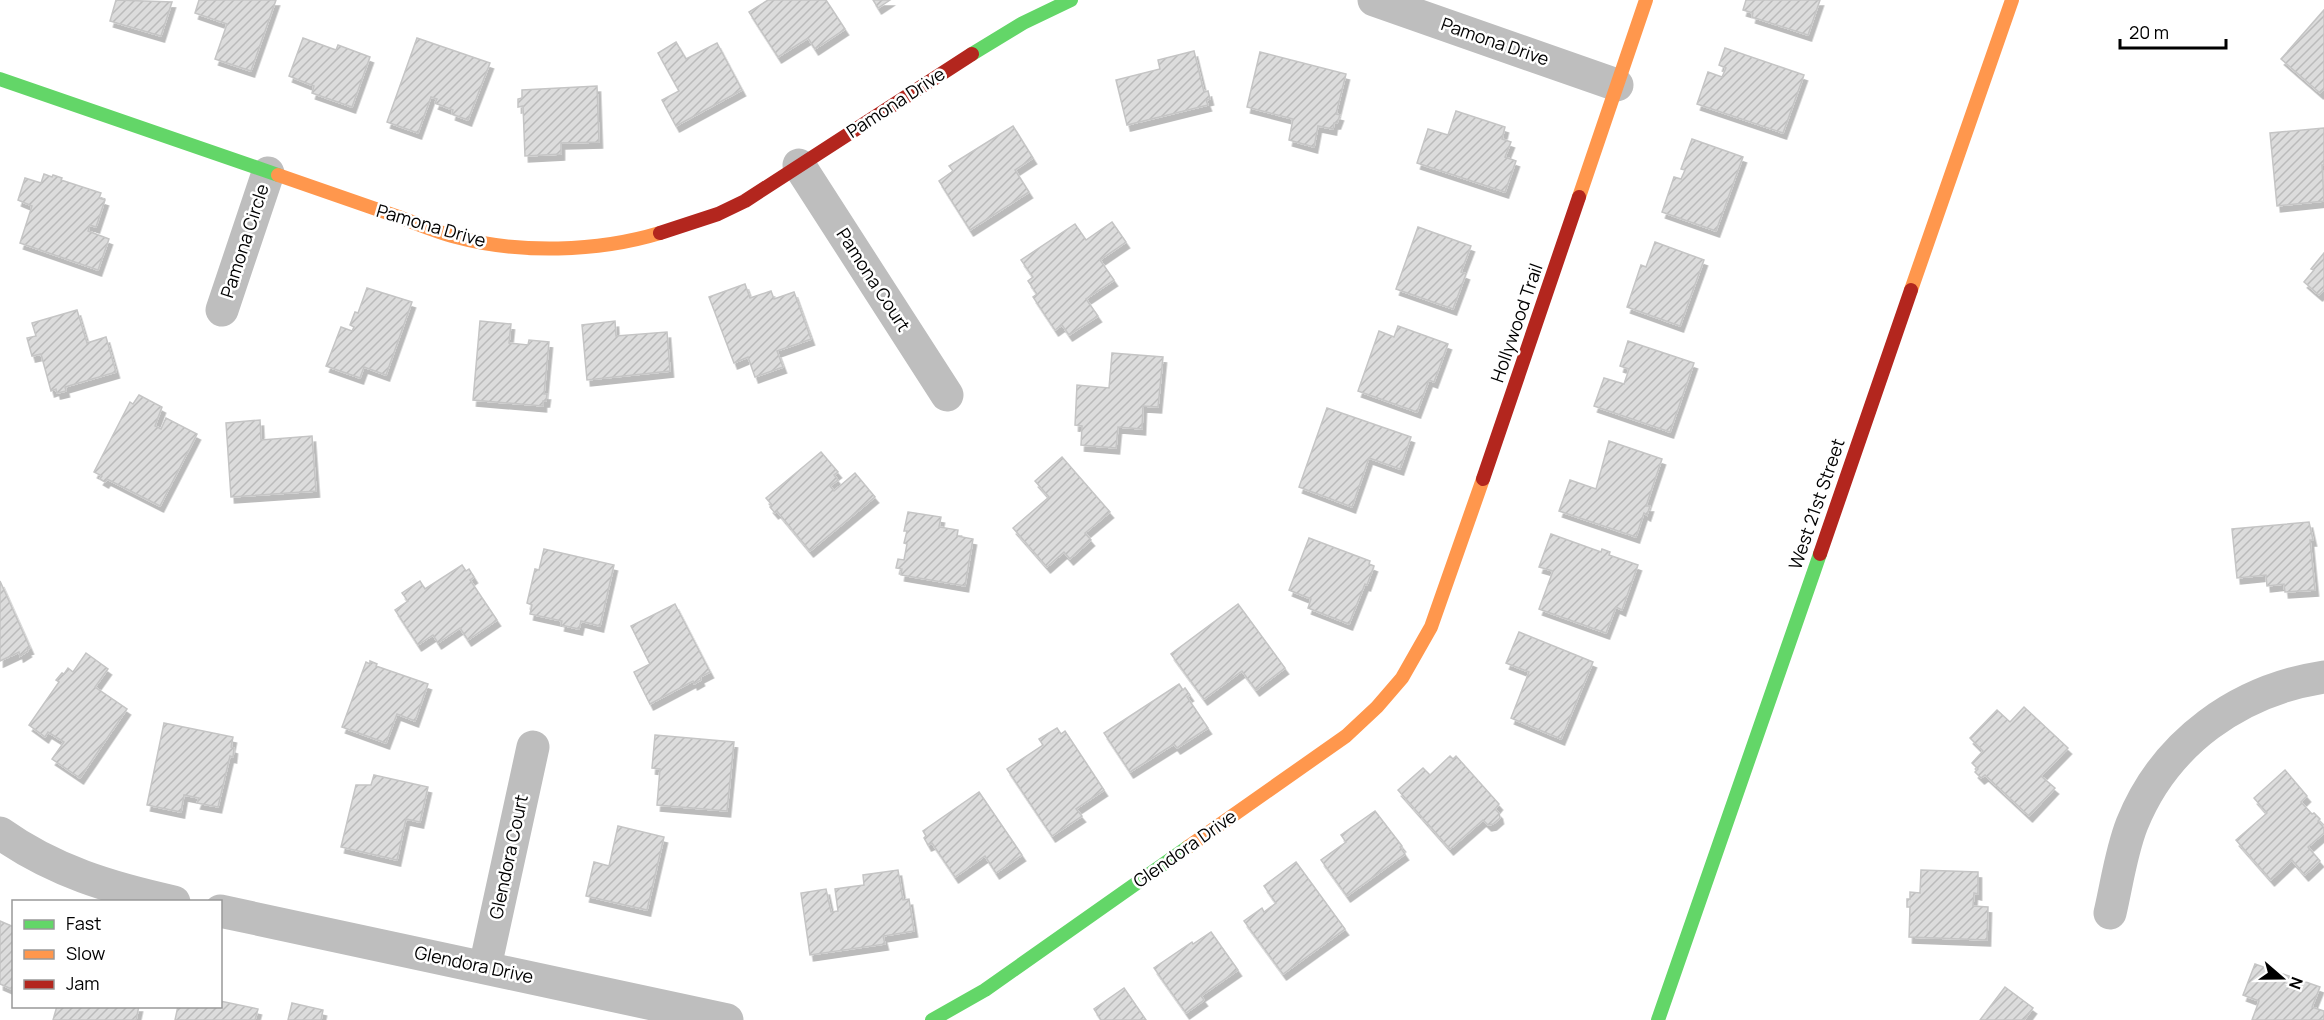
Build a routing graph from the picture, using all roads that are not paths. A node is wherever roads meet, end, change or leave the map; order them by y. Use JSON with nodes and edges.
{"nodes":[{"id":1,"x":1071,"y":0,"type":"edge"},
{"id":2,"x":1374,"y":0,"type":"edge"},
{"id":3,"x":1646,"y":0,"type":"edge"},
{"id":4,"x":2012,"y":0,"type":"edge"},
{"id":5,"x":0,"y":79,"type":"edge"},
{"id":6,"x":1617,"y":85,"type":"junction"},
{"id":7,"x":799,"y":165,"type":"junction"},
{"id":8,"x":268,"y":173,"type":"junction"},
{"id":9,"x":222,"y":310,"type":"dead end"},
{"id":10,"x":947,"y":395,"type":"dead end"},
{"id":11,"x":1418,"y":655,"type":"joint"},
{"id":12,"x":2324,"y":677,"type":"edge"},
{"id":13,"x":533,"y":747,"type":"dead end"},
{"id":14,"x":0,"y":833,"type":"edge"},
{"id":15,"x":166,"y":900,"type":"edge"},
{"id":16,"x":222,"y":911,"type":"edge"},
{"id":17,"x":2110,"y":913,"type":"dead end"},
{"id":18,"x":485,"y":967,"type":"junction"},
{"id":19,"x":727,"y":1020,"type":"edge"},
{"id":20,"x":932,"y":1020,"type":"edge"},
{"id":21,"x":1658,"y":1020,"type":"edge"}],
"edges":[{"from":1,"to":7,"type":"street","name":"Pamona Drive"},
{"from":2,"to":6,"type":"street","name":"Pamona Drive"},
{"from":3,"to":6,"type":"street","name":"Hollywood Trail"},
{"from":4,"to":21,"type":"street","name":"West 21st Street"},
{"from":5,"to":8,"type":"street","name":"Pamona Drive"},
{"from":6,"to":11,"type":"street","name":"Hollywood Trail"},
{"from":7,"to":8,"type":"street","name":"Pamona Drive"},
{"from":7,"to":10,"type":"street","name":"Pamona Court"},
{"from":8,"to":9,"type":"street","name":"Pamona Circle"},
{"from":11,"to":20,"type":"street","name":"Glendora Drive"},
{"from":12,"to":17,"type":"street"},
{"from":13,"to":18,"type":"street","name":"Glendora Court"},
{"from":14,"to":15,"type":"street"},
{"from":16,"to":18,"type":"street","name":"Glendora Drive"},
{"from":18,"to":19,"type":"street","name":"Glendora Drive"}]}
